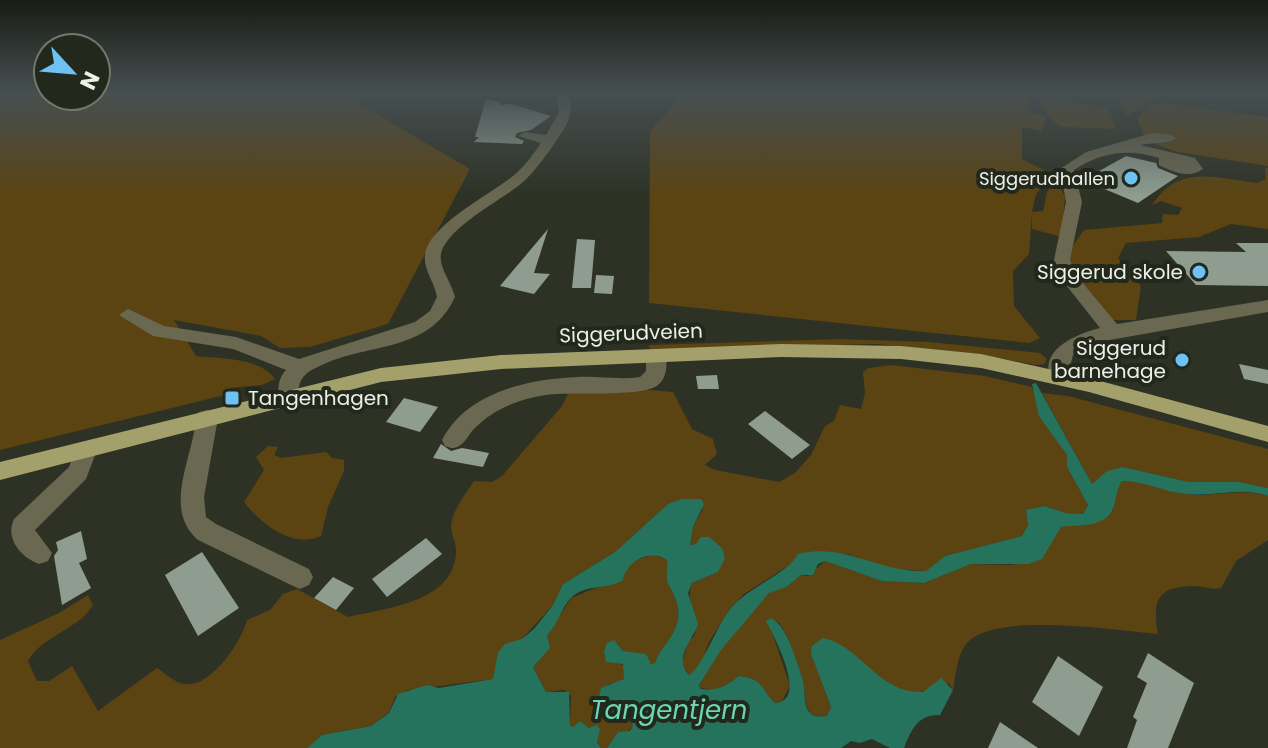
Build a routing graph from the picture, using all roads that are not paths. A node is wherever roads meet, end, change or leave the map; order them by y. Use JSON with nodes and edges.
{"nodes":[{"id":1,"x":560,"y":127,"type":"edge"},
{"id":2,"x":525,"y":136,"type":"dead end"},
{"id":3,"x":1169,"y":138,"type":"dead end"},
{"id":4,"x":550,"y":140,"type":"junction"},
{"id":5,"x":1119,"y":147,"type":"junction"},
{"id":6,"x":1169,"y":157,"type":"dead end"},
{"id":7,"x":1268,"y":306,"type":"edge"},
{"id":8,"x":128,"y":315,"type":"dead end"},
{"id":9,"x":1112,"y":331,"type":"junction"},
{"id":10,"x":656,"y":356,"type":"junction"},
{"id":11,"x":299,"y":367,"type":"junction"},
{"id":12,"x":1059,"y":378,"type":"junction"},
{"id":13,"x":289,"y":397,"type":"junction"},
{"id":14,"x":207,"y":418,"type":"junction"},
{"id":15,"x":1268,"y":434,"type":"edge"},
{"id":16,"x":453,"y":440,"type":"dead end"},
{"id":17,"x":86,"y":450,"type":"junction"},
{"id":18,"x":0,"y":471,"type":"edge"},
{"id":19,"x":39,"y":553,"type":"dead end"},
{"id":20,"x":300,"y":577,"type":"dead end"}],
"edges":[{"from":1,"to":4,"type":"street"},
{"from":2,"to":4,"type":"street"},
{"from":3,"to":5,"type":"street"},
{"from":4,"to":11,"type":"street"},
{"from":5,"to":6,"type":"street"},
{"from":5,"to":9,"type":"street"},
{"from":7,"to":9,"type":"street"},
{"from":8,"to":11,"type":"street"},
{"from":9,"to":12,"type":"street"},
{"from":10,"to":12,"type":"main road","name":"Siggerudveien"},
{"from":10,"to":13,"type":"main road","name":"Siggerudveien"},
{"from":10,"to":16,"type":"street"},
{"from":11,"to":13,"type":"street"},
{"from":12,"to":15,"type":"main road","name":"Siggerudveien"},
{"from":13,"to":14,"type":"main road","name":"Siggerudveien"},
{"from":14,"to":17,"type":"main road","name":"Siggerudveien"},
{"from":14,"to":20,"type":"street"},
{"from":17,"to":18,"type":"main road","name":"Siggerudveien"},
{"from":17,"to":19,"type":"street"}]}
